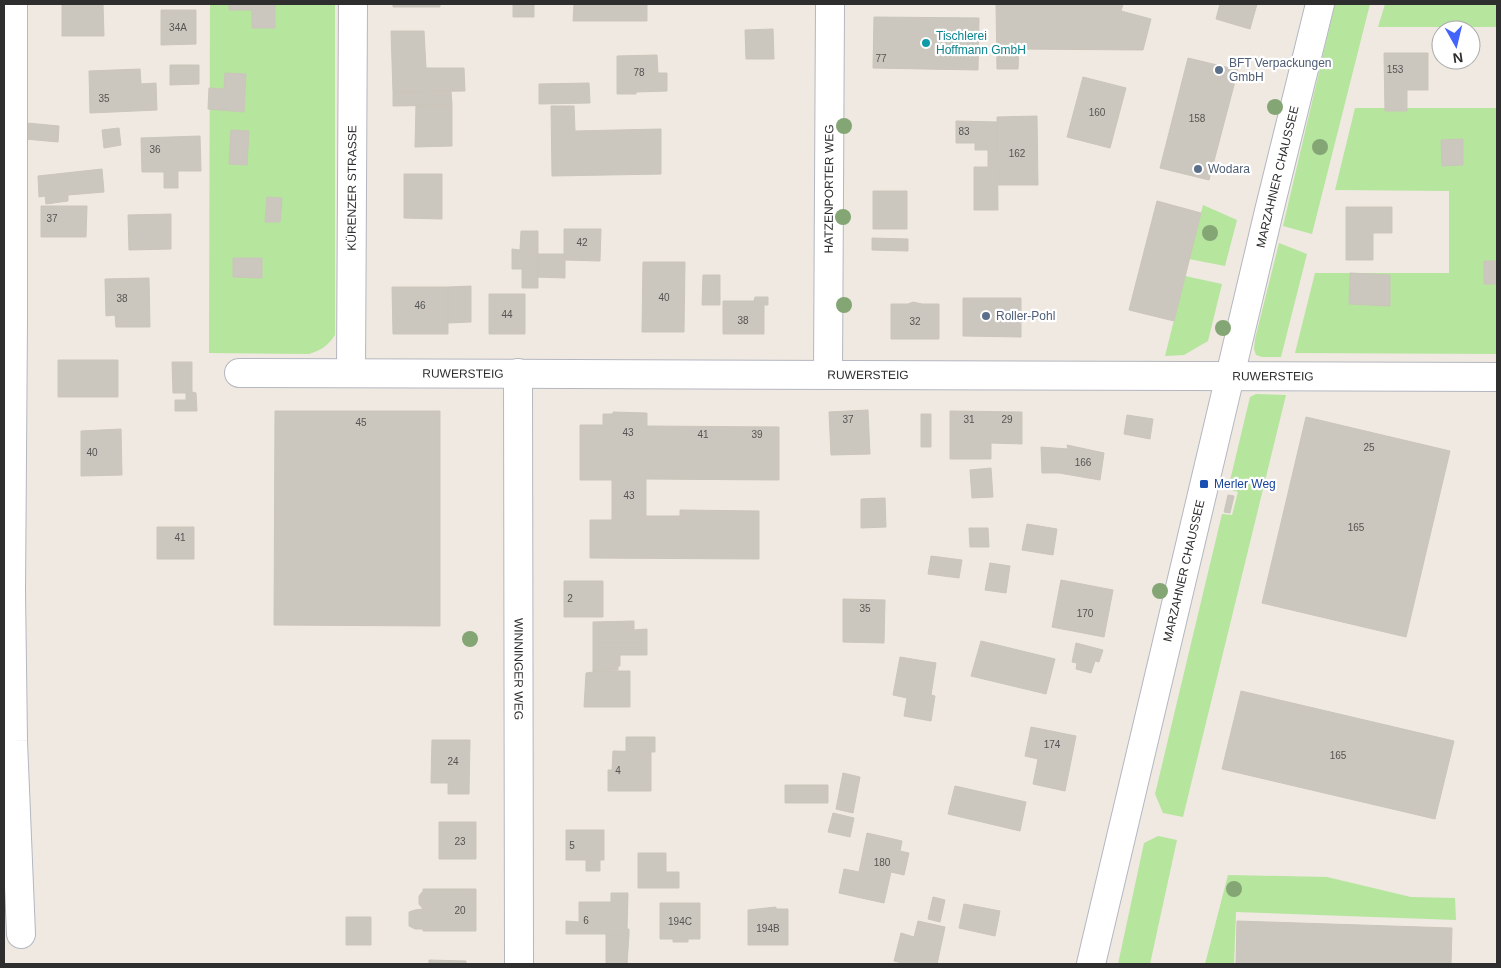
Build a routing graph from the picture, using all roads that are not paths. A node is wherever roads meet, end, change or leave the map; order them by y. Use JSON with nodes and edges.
{"nodes":[{"id":1,"x":13,"y":4,"type":"edge"},
{"id":2,"x":353,"y":4,"type":"edge"},
{"id":3,"x":830,"y":4,"type":"edge"},
{"id":4,"x":1320,"y":4,"type":"edge"},
{"id":5,"x":239,"y":373,"type":"dead end"},
{"id":6,"x":352,"y":373,"type":"junction"},
{"id":7,"x":518,"y":373,"type":"junction"},
{"id":8,"x":828,"y":374,"type":"junction"},
{"id":9,"x":1230,"y":375,"type":"junction"},
{"id":10,"x":1497,"y":377,"type":"edge"},
{"id":11,"x":8,"y":442,"type":"edge"},
{"id":12,"x":21,"y":934,"type":"dead end"},
{"id":13,"x":519,"y":964,"type":"edge"},
{"id":14,"x":1091,"y":964,"type":"edge"}],
"edges":[{"from":1,"to":11,"type":"street"},
{"from":2,"to":6,"type":"street","name":"KÜRENZER STRASSE"},
{"from":3,"to":8,"type":"street","name":"HATZENPORTER WEG"},
{"from":4,"to":9,"type":"street","name":"MARZAHNER CHAUSSEE"},
{"from":5,"to":6,"type":"street","name":"RUWERSTEIG"},
{"from":6,"to":7,"type":"street","name":"RUWERSTEIG"},
{"from":7,"to":8,"type":"street","name":"RUWERSTEIG"},
{"from":7,"to":13,"type":"street","name":"WINNINGER WEG"},
{"from":8,"to":9,"type":"street","name":"RUWERSTEIG"},
{"from":9,"to":10,"type":"street","name":"RUWERSTEIG"},
{"from":9,"to":14,"type":"street","name":"MARZAHNER CHAUSSEE"},
{"from":11,"to":12,"type":"street"}]}
